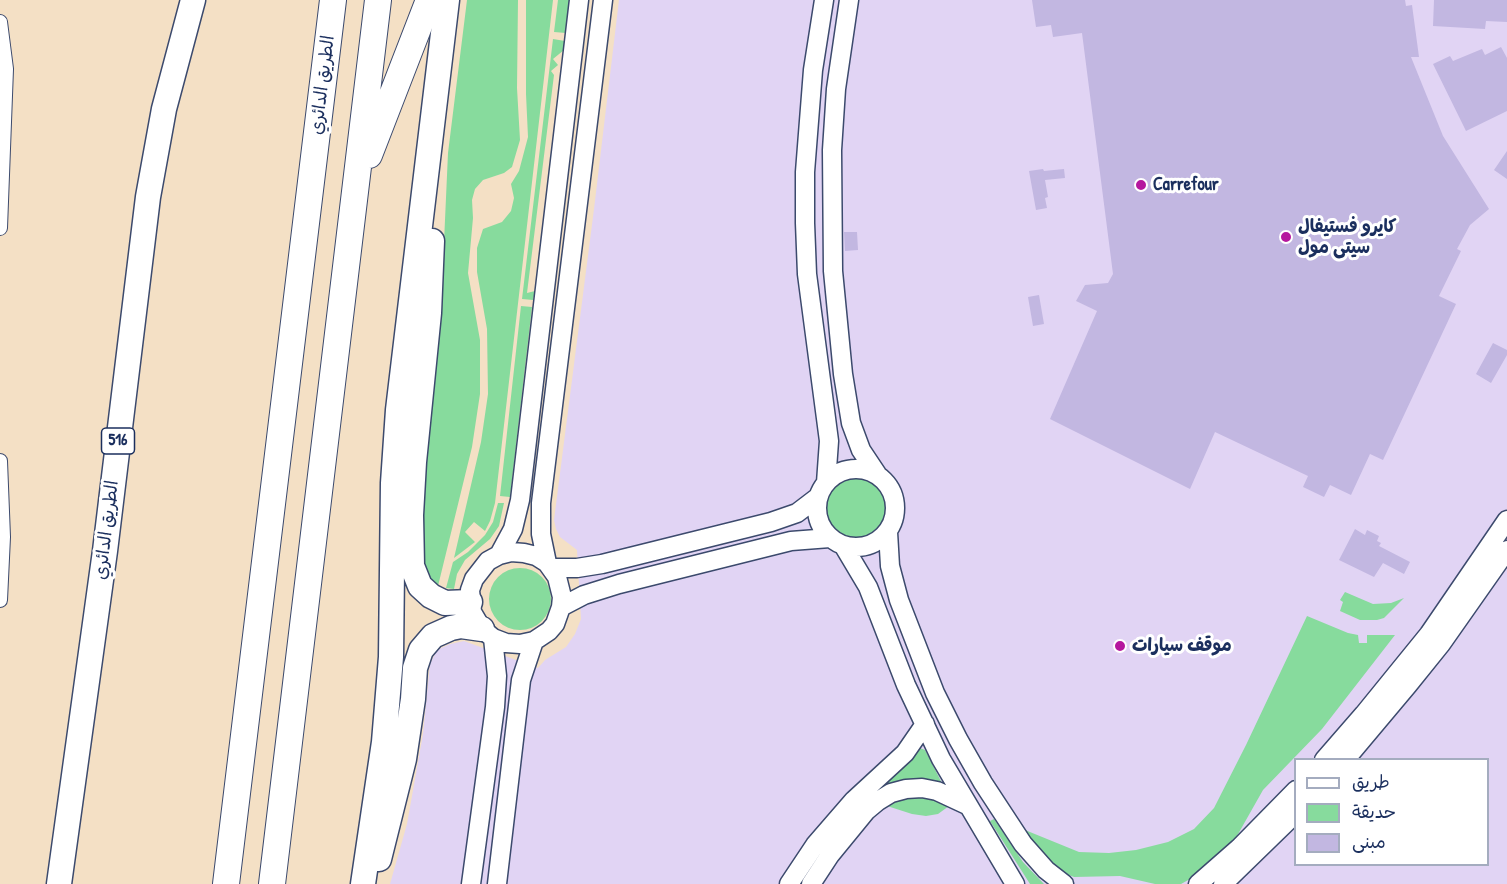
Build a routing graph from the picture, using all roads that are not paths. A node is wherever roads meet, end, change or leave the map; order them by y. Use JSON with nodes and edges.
{"nodes":[{"id":1,"x":193,"y":0,"type":"edge"},
{"id":2,"x":333,"y":0,"type":"edge"},
{"id":3,"x":378,"y":0,"type":"edge"},
{"id":4,"x":429,"y":0,"type":"edge"},
{"id":5,"x":447,"y":0,"type":"edge"},
{"id":6,"x":579,"y":0,"type":"edge"},
{"id":7,"x":603,"y":0,"type":"edge"},
{"id":8,"x":824,"y":0,"type":"edge"},
{"id":9,"x":849,"y":0,"type":"edge"},
{"id":10,"x":0,"y":22,"type":"edge"},
{"id":11,"x":357,"y":186,"type":"junction"},
{"id":12,"x":423,"y":196,"type":"junction"},
{"id":13,"x":0,"y":228,"type":"edge"},
{"id":14,"x":0,"y":461,"type":"edge"},
{"id":15,"x":877,"y":474,"type":"junction"},
{"id":16,"x":822,"y":490,"type":"junction"},
{"id":17,"x":1507,"y":520,"type":"edge"},
{"id":18,"x":888,"y":532,"type":"junction"},
{"id":19,"x":837,"y":541,"type":"junction"},
{"id":20,"x":1507,"y":550,"type":"edge"},
{"id":21,"x":499,"y":555,"type":"junction"},
{"id":22,"x":549,"y":566,"type":"junction"},
{"id":23,"x":0,"y":600,"type":"edge"},
{"id":24,"x":470,"y":602,"type":"junction"},
{"id":25,"x":561,"y":607,"type":"junction"},
{"id":26,"x":488,"y":634,"type":"junction"},
{"id":27,"x":534,"y":641,"type":"junction"},
{"id":28,"x":925,"y":724,"type":"junction"},
{"id":29,"x":1325,"y":758,"type":"edge"},
{"id":30,"x":1346,"y":758,"type":"edge"},
{"id":31,"x":1294,"y":792,"type":"edge"},
{"id":32,"x":967,"y":805,"type":"junction"},
{"id":33,"x":1294,"y":815,"type":"edge"},
{"id":34,"x":59,"y":884,"type":"edge"},
{"id":35,"x":226,"y":884,"type":"edge"},
{"id":36,"x":272,"y":884,"type":"edge"},
{"id":37,"x":364,"y":884,"type":"edge"},
{"id":38,"x":471,"y":884,"type":"edge"},
{"id":39,"x":497,"y":884,"type":"edge"},
{"id":40,"x":789,"y":884,"type":"edge"},
{"id":41,"x":811,"y":884,"type":"edge"},
{"id":42,"x":1015,"y":884,"type":"edge"},
{"id":43,"x":1064,"y":884,"type":"edge"},
{"id":44,"x":1198,"y":884,"type":"edge"},
{"id":45,"x":1223,"y":884,"type":"edge"}],
"edges":[{"from":1,"to":34,"type":"highway","name":"الطريق الدائري","number":"516"},
{"from":2,"to":35,"type":"highway","name":"الطريق الدائري"},
{"from":3,"to":11,"type":"highway"},
{"from":4,"to":11,"type":"highway"},
{"from":5,"to":12,"type":"highway"},
{"from":6,"to":21,"type":"street"},
{"from":7,"to":22,"type":"street"},
{"from":8,"to":16,"type":"street"},
{"from":9,"to":15,"type":"street"},
{"from":10,"to":13,"type":"street"},
{"from":11,"to":36,"type":"highway"},
{"from":12,"to":24,"type":"highway"},
{"from":12,"to":37,"type":"highway"},
{"from":14,"to":23,"type":"street"},
{"from":15,"to":16,"type":"street"},
{"from":15,"to":18,"type":"street"},
{"from":16,"to":19,"type":"street"},
{"from":16,"to":22,"type":"street"},
{"from":17,"to":29,"type":"street"},
{"from":18,"to":19,"type":"street"},
{"from":18,"to":43,"type":"street"},
{"from":19,"to":25,"type":"street"},
{"from":19,"to":28,"type":"street"},
{"from":20,"to":30,"type":"street"},
{"from":21,"to":22,"type":"street"},
{"from":21,"to":24,"type":"street"},
{"from":22,"to":25,"type":"street"},
{"from":24,"to":26,"type":"street"},
{"from":25,"to":27,"type":"street"},
{"from":26,"to":27,"type":"street"},
{"from":26,"to":37,"type":"highway"},
{"from":26,"to":38,"type":"street"},
{"from":27,"to":39,"type":"street"},
{"from":28,"to":32,"type":"street"},
{"from":28,"to":40,"type":"street"},
{"from":31,"to":44,"type":"street"},
{"from":32,"to":41,"type":"street"},
{"from":32,"to":42,"type":"street"},
{"from":33,"to":45,"type":"street"}]}
